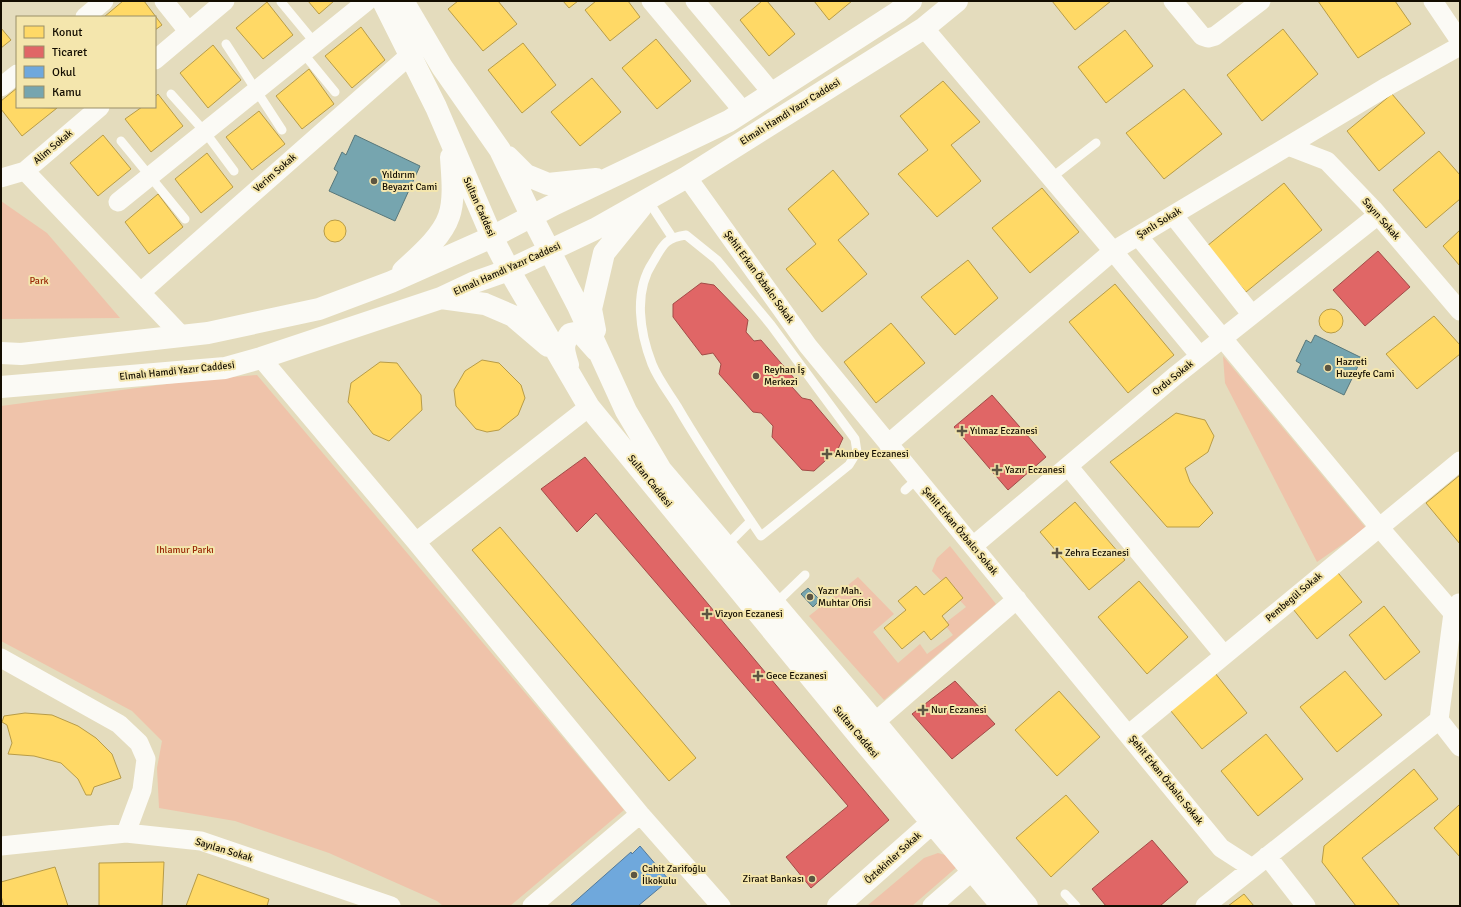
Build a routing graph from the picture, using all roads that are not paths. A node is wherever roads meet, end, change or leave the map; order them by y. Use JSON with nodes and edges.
{"nodes":[{"id":1,"x":104,"y":1,"type":"edge"},
{"id":2,"x":164,"y":1,"type":"edge"},
{"id":3,"x":225,"y":1,"type":"edge"},
{"id":4,"x":367,"y":1,"type":"edge"},
{"id":5,"x":383,"y":1,"type":"edge"},
{"id":6,"x":403,"y":1,"type":"edge"},
{"id":7,"x":651,"y":1,"type":"edge"},
{"id":8,"x":695,"y":1,"type":"edge"},
{"id":9,"x":957,"y":1,"type":"edge"},
{"id":10,"x":1173,"y":1,"type":"edge"},
{"id":11,"x":1261,"y":1,"type":"edge"},
{"id":12,"x":1433,"y":1,"type":"edge"},
{"id":13,"x":281,"y":2,"type":"dead end"},
{"id":14,"x":900,"y":5,"type":"edge"},
{"id":15,"x":86,"y":16,"type":"edge"},
{"id":16,"x":924,"y":28,"type":"junction"},
{"id":17,"x":188,"y":31,"type":"junction"},
{"id":18,"x":1460,"y":41,"type":"edge"},
{"id":19,"x":226,"y":44,"type":"dead end"},
{"id":20,"x":1460,"y":46,"type":"edge"},
{"id":21,"x":309,"y":48,"type":"junction"},
{"id":22,"x":410,"y":55,"type":"junction"},
{"id":23,"x":156,"y":59,"type":"edge"},
{"id":24,"x":16,"y":75,"type":"edge"},
{"id":25,"x":1,"y":87,"type":"edge"},
{"id":26,"x":256,"y":91,"type":"junction"},
{"id":27,"x":335,"y":92,"type":"dead end"},
{"id":28,"x":171,"y":94,"type":"dead end"},
{"id":29,"x":773,"y":94,"type":"junction"},
{"id":30,"x":99,"y":108,"type":"edge"},
{"id":31,"x":744,"y":112,"type":"junction"},
{"id":32,"x":282,"y":130,"type":"dead end"},
{"id":33,"x":204,"y":132,"type":"junction"},
{"id":34,"x":121,"y":141,"type":"dead end"},
{"id":35,"x":450,"y":141,"type":"junction"},
{"id":36,"x":1096,"y":143,"type":"dead end"},
{"id":37,"x":1288,"y":146,"type":"junction"},
{"id":38,"x":500,"y":150,"type":"junction"},
{"id":39,"x":25,"y":171,"type":"junction"},
{"id":40,"x":234,"y":171,"type":"dead end"},
{"id":41,"x":150,"y":176,"type":"junction"},
{"id":42,"x":687,"y":177,"type":"junction"},
{"id":43,"x":1,"y":178,"type":"edge"},
{"id":44,"x":613,"y":178,"type":"junction"},
{"id":45,"x":1051,"y":178,"type":"junction"},
{"id":46,"x":647,"y":199,"type":"junction"},
{"id":47,"x":118,"y":202,"type":"dead end"},
{"id":48,"x":1173,"y":215,"type":"junction"},
{"id":49,"x":1378,"y":215,"type":"junction"},
{"id":50,"x":532,"y":217,"type":"junction"},
{"id":51,"x":185,"y":219,"type":"dead end"},
{"id":52,"x":1138,"y":236,"type":"junction"},
{"id":53,"x":492,"y":237,"type":"junction"},
{"id":54,"x":672,"y":237,"type":"junction"},
{"id":55,"x":549,"y":251,"type":"junction"},
{"id":56,"x":1113,"y":251,"type":"junction"},
{"id":57,"x":509,"y":270,"type":"junction"},
{"id":58,"x":391,"y":282,"type":"junction"},
{"id":59,"x":141,"y":292,"type":"junction"},
{"id":60,"x":441,"y":298,"type":"junction"},
{"id":61,"x":1460,"y":311,"type":"edge"},
{"id":62,"x":1252,"y":315,"type":"junction"},
{"id":63,"x":182,"y":336,"type":"junction"},
{"id":64,"x":1222,"y":338,"type":"junction"},
{"id":65,"x":599,"y":351,"type":"junction"},
{"id":66,"x":558,"y":352,"type":"junction"},
{"id":67,"x":1,"y":354,"type":"edge"},
{"id":68,"x":1200,"y":356,"type":"junction"},
{"id":69,"x":261,"y":358,"type":"junction"},
{"id":70,"x":823,"y":364,"type":"junction"},
{"id":71,"x":570,"y":374,"type":"junction"},
{"id":72,"x":808,"y":376,"type":"junction"},
{"id":73,"x":1,"y":387,"type":"edge"},
{"id":74,"x":590,"y":407,"type":"junction"},
{"id":75,"x":888,"y":444,"type":"junction"},
{"id":76,"x":1460,"y":461,"type":"edge"},
{"id":77,"x":1068,"y":466,"type":"junction"},
{"id":78,"x":751,"y":520,"type":"junction"},
{"id":79,"x":1380,"y":527,"type":"junction"},
{"id":80,"x":416,"y":542,"type":"junction"},
{"id":81,"x":726,"y":546,"type":"junction"},
{"id":82,"x":973,"y":546,"type":"junction"},
{"id":83,"x":805,"y":575,"type":"dead end"},
{"id":84,"x":1017,"y":599,"type":"junction"},
{"id":85,"x":775,"y":604,"type":"junction"},
{"id":86,"x":1457,"y":607,"type":"edge"},
{"id":87,"x":1224,"y":655,"type":"junction"},
{"id":88,"x":1,"y":658,"type":"edge"},
{"id":89,"x":1439,"y":720,"type":"junction"},
{"id":90,"x":875,"y":722,"type":"junction"},
{"id":91,"x":1129,"y":734,"type":"junction"},
{"id":92,"x":1460,"y":747,"type":"edge"},
{"id":93,"x":640,"y":814,"type":"junction"},
{"id":94,"x":940,"y":816,"type":"junction"},
{"id":95,"x":126,"y":833,"type":"junction"},
{"id":96,"x":1,"y":846,"type":"edge"},
{"id":97,"x":1267,"y":856,"type":"junction"},
{"id":98,"x":1252,"y":868,"type":"junction"},
{"id":99,"x":972,"y":871,"type":"junction"},
{"id":100,"x":1066,"y":894,"type":"dead end"},
{"id":101,"x":391,"y":906,"type":"edge"},
{"id":102,"x":532,"y":906,"type":"edge"},
{"id":103,"x":722,"y":906,"type":"edge"},
{"id":104,"x":838,"y":906,"type":"edge"},
{"id":105,"x":932,"y":906,"type":"edge"},
{"id":106,"x":1002,"y":906,"type":"edge"},
{"id":107,"x":1027,"y":906,"type":"edge"},
{"id":108,"x":1076,"y":906,"type":"edge"},
{"id":109,"x":1205,"y":906,"type":"edge"},
{"id":110,"x":1306,"y":906,"type":"edge"}],
"edges":[{"from":1,"to":15,"type":"street"},
{"from":2,"to":17,"type":"street"},
{"from":3,"to":17,"type":"street"},
{"from":4,"to":21,"type":"street"},
{"from":5,"to":22,"type":"main road","name":"Sultan Caddesi"},
{"from":6,"to":38,"type":"main road"},
{"from":7,"to":31,"type":"street"},
{"from":8,"to":29,"type":"street"},
{"from":9,"to":16,"type":"main road","name":"Elmalı Hamdi Yazır Caddesi"},
{"from":10,"to":11,"type":"street"},
{"from":12,"to":18,"type":"street"},
{"from":13,"to":21,"type":"lane"},
{"from":14,"to":29,"type":"main road"},
{"from":16,"to":42,"type":"main road","name":"Elmalı Hamdi Yazır Caddesi"},
{"from":16,"to":45,"type":"street"},
{"from":17,"to":23,"type":"street"},
{"from":19,"to":26,"type":"lane"},
{"from":20,"to":37,"type":"street","name":"Şanlı Sokak"},
{"from":21,"to":26,"type":"street"},
{"from":21,"to":27,"type":"lane"},
{"from":22,"to":35,"type":"main road","name":"Sultan Caddesi"},
{"from":22,"to":59,"type":"street","name":"Verim Sokak"},
{"from":24,"to":25,"type":"street"},
{"from":26,"to":32,"type":"lane"},
{"from":26,"to":33,"type":"street"},
{"from":28,"to":33,"type":"lane"},
{"from":29,"to":31,"type":"main road"},
{"from":30,"to":39,"type":"street","name":"Alim Sokak"},
{"from":31,"to":44,"type":"main road"},
{"from":33,"to":40,"type":"lane"},
{"from":33,"to":41,"type":"street"},
{"from":34,"to":41,"type":"lane"},
{"from":35,"to":53,"type":"main road","name":"Sultan Caddesi"},
{"from":35,"to":58,"type":"main road"},
{"from":36,"to":45,"type":"lane"},
{"from":37,"to":48,"type":"street","name":"Şanlı Sokak"},
{"from":37,"to":49,"type":"street","name":"Sayın Sokak"},
{"from":38,"to":44,"type":"main road"},
{"from":38,"to":50,"type":"main road","name":"Sultan Caddesi"},
{"from":39,"to":43,"type":"street","name":"Alim Sokak"},
{"from":39,"to":59,"type":"street"},
{"from":41,"to":47,"type":"street"},
{"from":41,"to":51,"type":"lane"},
{"from":42,"to":46,"type":"main road","name":"Elmalı Hamdi Yazır Caddesi"},
{"from":42,"to":70,"type":"street","name":"Şehit Erkan Özbalcı Sokak"},
{"from":44,"to":50,"type":"main road"},
{"from":45,"to":56,"type":"street"},
{"from":46,"to":54,"type":"lane"},
{"from":46,"to":55,"type":"main road","name":"Elmalı Hamdi Yazır Caddesi"},
{"from":46,"to":65,"type":"main road"},
{"from":48,"to":52,"type":"street","name":"Şanlı Sokak"},
{"from":48,"to":62,"type":"street"},
{"from":49,"to":61,"type":"street","name":"Sayın Sokak"},
{"from":49,"to":62,"type":"street","name":"Ordu Sokak"},
{"from":50,"to":53,"type":"main road"},
{"from":50,"to":55,"type":"main road","name":"Sultan Caddesi"},
{"from":52,"to":56,"type":"street","name":"Şanlı Sokak"},
{"from":52,"to":64,"type":"street"},
{"from":53,"to":57,"type":"main road","name":"Sultan Caddesi"},
{"from":53,"to":58,"type":"main road"},
{"from":54,"to":72,"type":"lane"},
{"from":54,"to":78,"type":"lane"},
{"from":55,"to":57,"type":"main road","name":"Elmalı Hamdi Yazır Caddesi"},
{"from":55,"to":65,"type":"main road","name":"Sultan Caddesi"},
{"from":56,"to":68,"type":"street"},
{"from":56,"to":75,"type":"street","name":"Şanlı Sokak"},
{"from":57,"to":60,"type":"main road","name":"Elmalı Hamdi Yazır Caddesi"},
{"from":57,"to":66,"type":"main road","name":"Sultan Caddesi"},
{"from":58,"to":63,"type":"main road"},
{"from":59,"to":63,"type":"street"},
{"from":60,"to":66,"type":"main road"},
{"from":60,"to":69,"type":"main road","name":"Elmalı Hamdi Yazır Caddesi"},
{"from":62,"to":64,"type":"street","name":"Ordu Sokak"},
{"from":63,"to":67,"type":"main road"},
{"from":64,"to":68,"type":"street","name":"Ordu Sokak"},
{"from":64,"to":79,"type":"street"},
{"from":65,"to":71,"type":"main road"},
{"from":65,"to":81,"type":"main road","name":"Sultan Caddesi"},
{"from":66,"to":71,"type":"main road","name":"Sultan Caddesi"},
{"from":68,"to":77,"type":"street","name":"Ordu Sokak"},
{"from":69,"to":73,"type":"main road","name":"Elmalı Hamdi Yazır Caddesi"},
{"from":69,"to":80,"type":"street"},
{"from":70,"to":72,"type":"lane"},
{"from":70,"to":75,"type":"street","name":"Şehit Erkan Özbalcı Sokak"},
{"from":71,"to":74,"type":"main road","name":"Sultan Caddesi"},
{"from":72,"to":78,"type":"lane"},
{"from":74,"to":80,"type":"street"},
{"from":74,"to":94,"type":"main road","name":"Sultan Caddesi"},
{"from":75,"to":82,"type":"street","name":"Şehit Erkan Özbalcı Sokak"},
{"from":76,"to":79,"type":"street","name":"Pembegül Sokak"},
{"from":77,"to":82,"type":"street","name":"Ordu Sokak"},
{"from":77,"to":87,"type":"street"},
{"from":78,"to":81,"type":"lane"},
{"from":79,"to":86,"type":"street"},
{"from":79,"to":87,"type":"street","name":"Pembegül Sokak"},
{"from":80,"to":93,"type":"street"},
{"from":81,"to":85,"type":"main road","name":"Sultan Caddesi"},
{"from":82,"to":84,"type":"street","name":"Şehit Erkan Özbalcı Sokak"},
{"from":83,"to":85,"type":"lane"},
{"from":84,"to":90,"type":"street"},
{"from":84,"to":91,"type":"street","name":"Şehit Erkan Özbalcı Sokak"},
{"from":85,"to":90,"type":"main road","name":"Sultan Caddesi"},
{"from":86,"to":89,"type":"street"},
{"from":87,"to":91,"type":"street","name":"Pembegül Sokak"},
{"from":88,"to":95,"type":"street"},
{"from":89,"to":92,"type":"street"},
{"from":89,"to":97,"type":"street"},
{"from":90,"to":94,"type":"main road","name":"Sultan Caddesi"},
{"from":91,"to":98,"type":"street","name":"Şehit Erkan Özbalcı Sokak"},
{"from":93,"to":102,"type":"street"},
{"from":93,"to":103,"type":"street"},
{"from":94,"to":99,"type":"main road","name":"Sultan Caddesi"},
{"from":94,"to":104,"type":"main road","name":"Öztekinler Sokak"},
{"from":94,"to":107,"type":"main road","name":"Sultan Caddesi"},
{"from":95,"to":96,"type":"street","name":"Sayılan Sokak"},
{"from":95,"to":101,"type":"street","name":"Sayılan Sokak"},
{"from":97,"to":98,"type":"street"},
{"from":97,"to":110,"type":"street"},
{"from":98,"to":109,"type":"street"},
{"from":99,"to":105,"type":"street"},
{"from":99,"to":106,"type":"main road","name":"Sultan Caddesi"},
{"from":100,"to":108,"type":"lane"}]}
